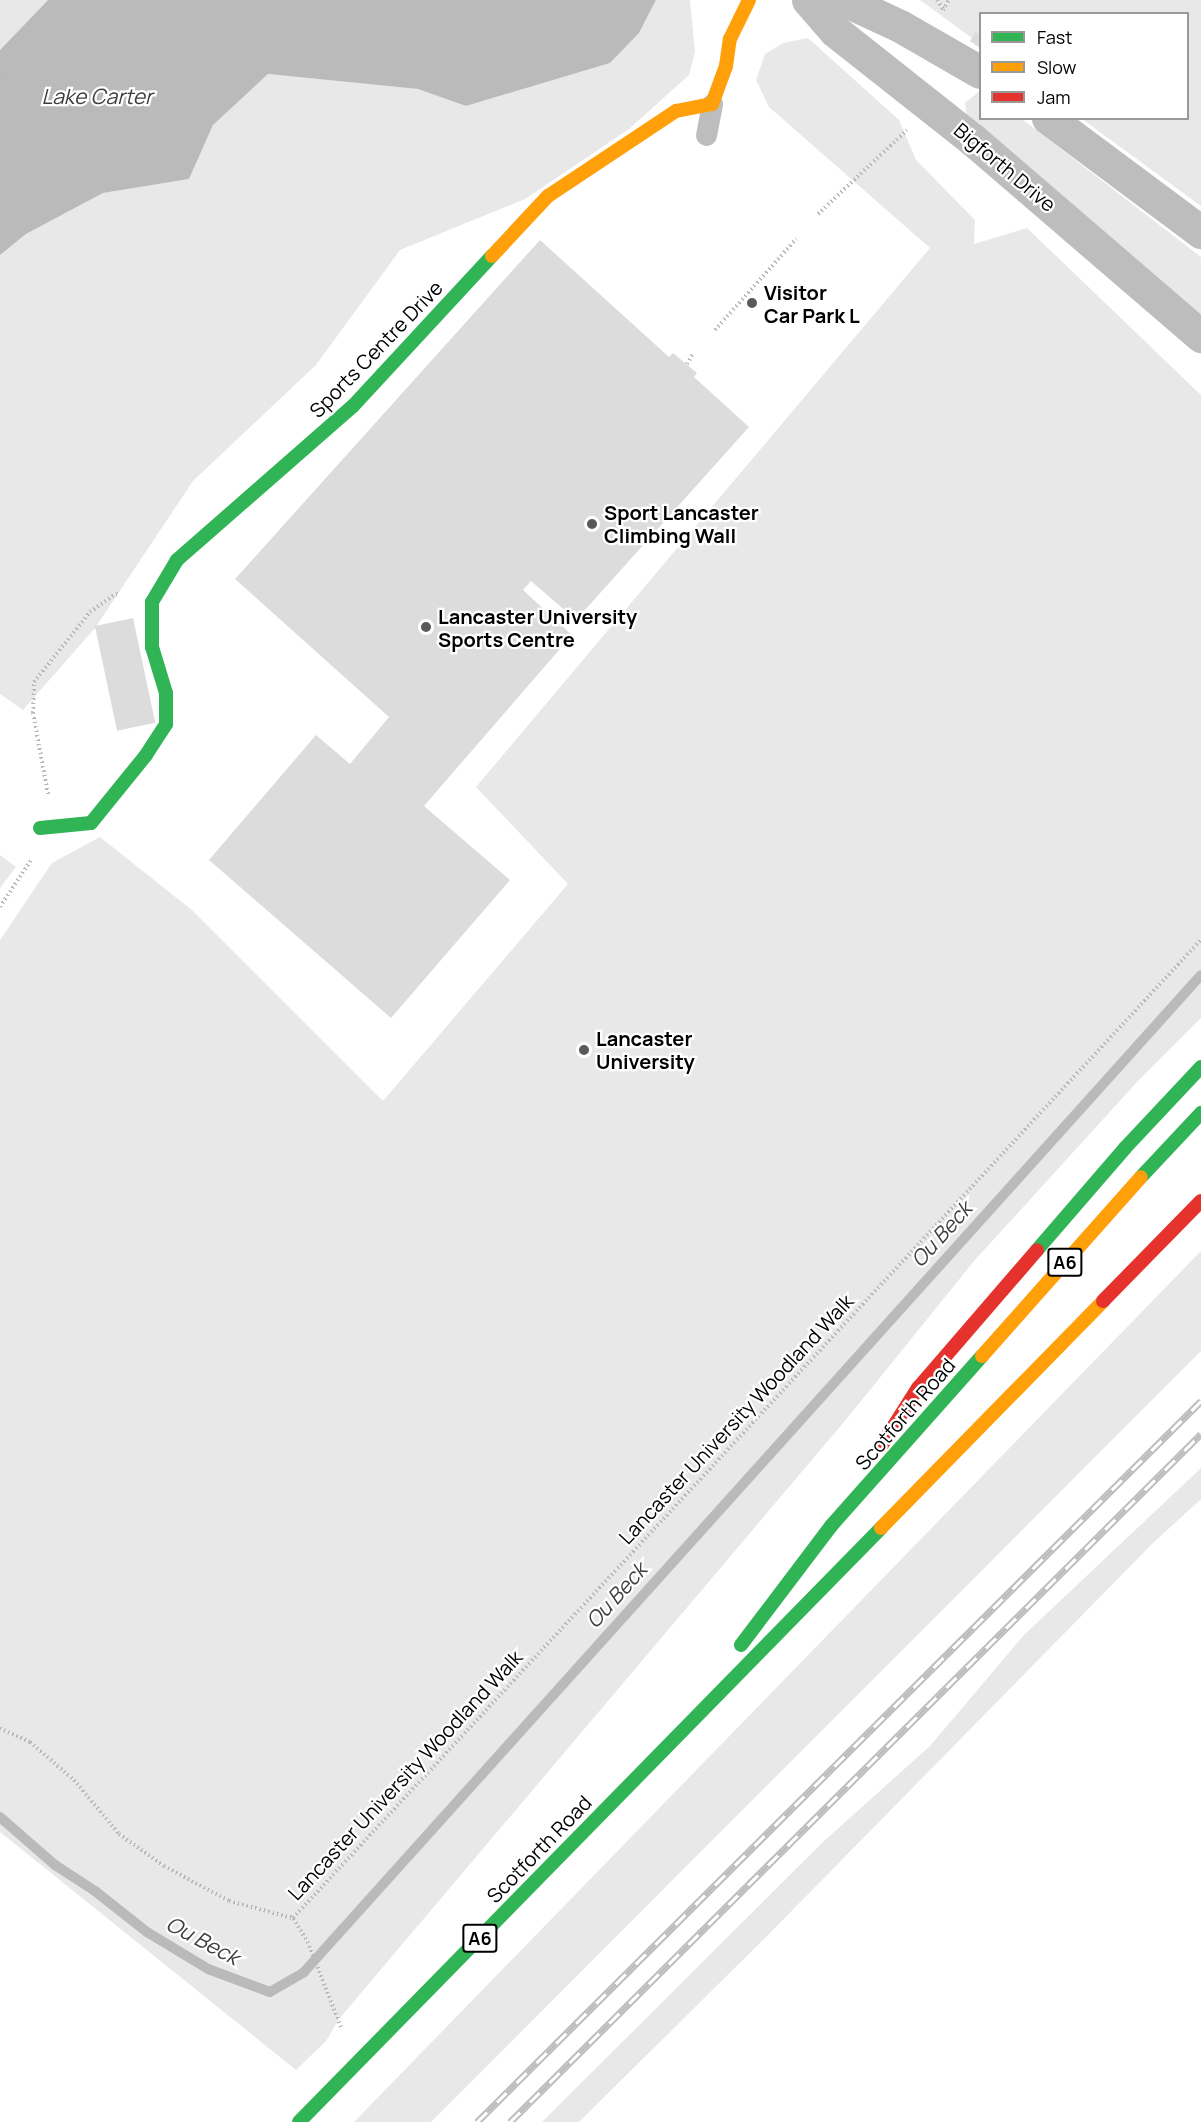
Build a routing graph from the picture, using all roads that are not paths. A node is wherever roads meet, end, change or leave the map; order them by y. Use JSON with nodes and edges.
{"nodes":[{"id":1,"x":749,"y":0,"type":"edge"},
{"id":2,"x":808,"y":0,"type":"edge"},
{"id":3,"x":844,"y":0,"type":"edge"},
{"id":4,"x":979,"y":71,"type":"edge"},
{"id":5,"x":711,"y":104,"type":"junction"},
{"id":6,"x":1051,"y":120,"type":"edge"},
{"id":7,"x":706,"y":135,"type":"dead end"},
{"id":8,"x":1201,"y":232,"type":"edge"},
{"id":9,"x":1201,"y":336,"type":"edge"},
{"id":10,"x":47,"y":827,"type":"road end"},
{"id":11,"x":1201,"y":1067,"type":"edge"},
{"id":12,"x":1201,"y":1113,"type":"edge"},
{"id":13,"x":1201,"y":1201,"type":"edge"},
{"id":14,"x":831,"y":1526,"type":"junction"},
{"id":15,"x":733,"y":1655,"type":"dead end"},
{"id":16,"x":719,"y":1673,"type":"dead end"},
{"id":17,"x":656,"y":1756,"type":"junction"},
{"id":18,"x":298,"y":2122,"type":"edge"}],
"edges":[{"from":1,"to":5,"type":"main road"},
{"from":2,"to":9,"type":"street","name":"Bigforth Drive"},
{"from":3,"to":4,"type":"street"},
{"from":5,"to":7,"type":"lane"},
{"from":5,"to":10,"type":"main road","name":"Sports Centre Drive"},
{"from":6,"to":8,"type":"street"},
{"from":11,"to":14,"type":"main road"},
{"from":12,"to":14,"type":"main road","name":"Scotforth Road","number":"A6"},
{"from":13,"to":17,"type":"main road","name":"Scotforth Road","number":"A6"},
{"from":14,"to":15,"type":"main road","name":"Scotforth Road","number":"A6"},
{"from":16,"to":17,"type":"main road","name":"Scotforth Road","number":"A6"},
{"from":17,"to":18,"type":"main road","name":"Scotforth Road","number":"A6"}]}
